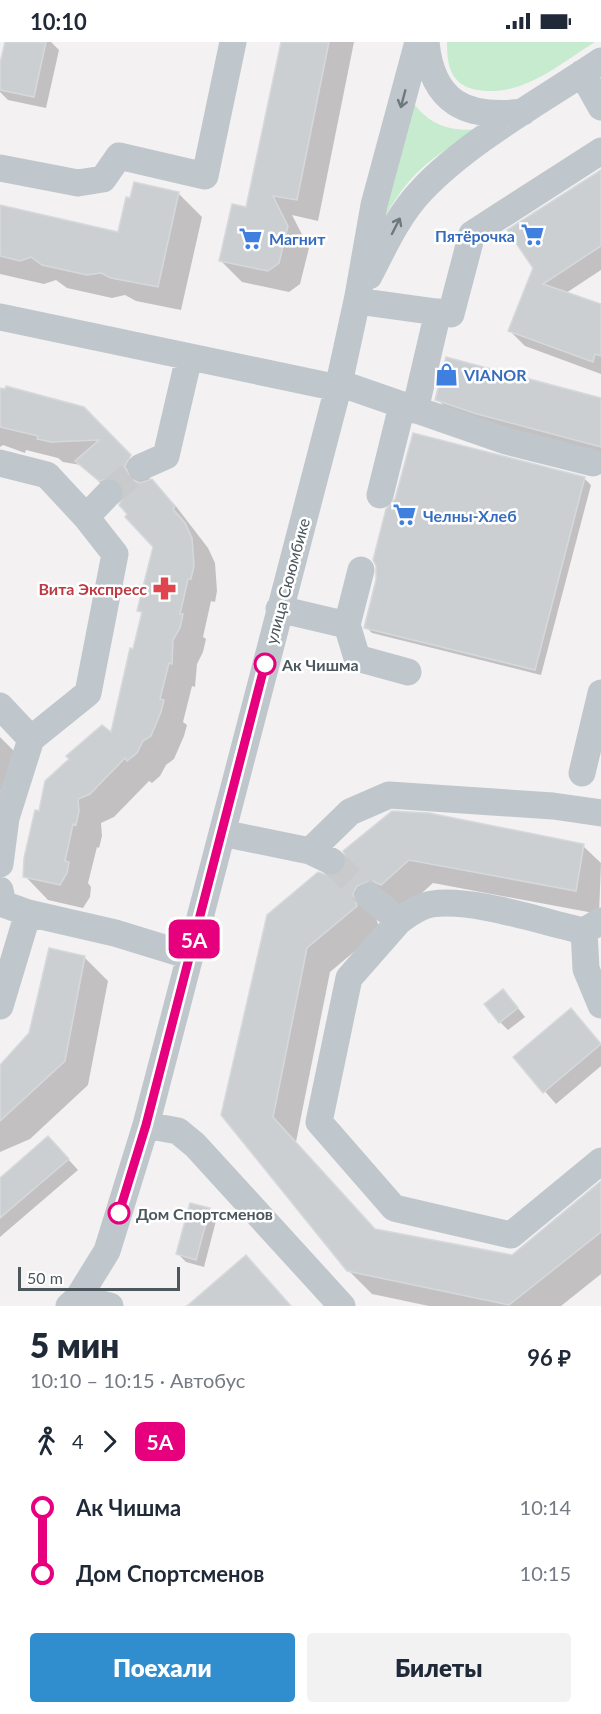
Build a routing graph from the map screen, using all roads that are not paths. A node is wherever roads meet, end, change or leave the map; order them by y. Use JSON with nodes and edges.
{"nodes":[{"id":1,"x":234,"y":42,"type":"edge"},
{"id":2,"x":418,"y":42,"type":"edge"},
{"id":3,"x":426,"y":42,"type":"edge"},
{"id":4,"x":592,"y":67,"type":"edge"},
{"id":5,"x":601,"y":106,"type":"edge"},
{"id":6,"x":524,"y":112,"type":"junction"},
{"id":7,"x":601,"y":151,"type":"edge"},
{"id":8,"x":0,"y":168,"type":"edge"},
{"id":9,"x":358,"y":298,"type":"junction"},
{"id":10,"x":438,"y":312,"type":"junction"},
{"id":11,"x":0,"y":317,"type":"edge"},
{"id":12,"x":189,"y":357,"type":"junction"},
{"id":13,"x":339,"y":386,"type":"junction"},
{"id":14,"x":408,"y":408,"type":"junction"},
{"id":15,"x":0,"y":463,"type":"edge"},
{"id":16,"x":593,"y":463,"type":"dead end"},
{"id":17,"x":141,"y":467,"type":"tunnel mouth"},
{"id":18,"x":109,"y":493,"type":"tunnel mouth"},
{"id":19,"x":380,"y":495,"type":"dead end"},
{"id":20,"x":86,"y":517,"type":"junction"},
{"id":21,"x":361,"y":570,"type":"dead end"},
{"id":22,"x":279,"y":609,"type":"junction"},
{"id":23,"x":348,"y":625,"type":"junction"},
{"id":24,"x":408,"y":672,"type":"dead end"},
{"id":25,"x":601,"y":693,"type":"edge"},
{"id":26,"x":0,"y":706,"type":"edge"},
{"id":27,"x":31,"y":739,"type":"junction"},
{"id":28,"x":582,"y":773,"type":"dead end"},
{"id":29,"x":601,"y":813,"type":"edge"},
{"id":30,"x":3,"y":817,"type":"edge"},
{"id":31,"x":222,"y":833,"type":"junction"},
{"id":32,"x":0,"y":864,"type":"edge"},
{"id":33,"x":0,"y":890,"type":"edge"},
{"id":34,"x":369,"y":896,"type":"tunnel mouth"},
{"id":35,"x":28,"y":914,"type":"junction"},
{"id":36,"x":399,"y":921,"type":"junction"},
{"id":37,"x":593,"y":926,"type":"edge"},
{"id":38,"x":190,"y":956,"type":"junction"},
{"id":39,"x":601,"y":1005,"type":"edge"},
{"id":40,"x":0,"y":1006,"type":"edge"},
{"id":41,"x":146,"y":1125,"type":"junction"},
{"id":42,"x":601,"y":1161,"type":"edge"},
{"id":43,"x":74,"y":1302,"type":"edge"},
{"id":44,"x":110,"y":1306,"type":"edge"},
{"id":45,"x":342,"y":1306,"type":"edge"}],
"edges":[{"from":1,"to":8,"type":"street"},
{"from":2,"to":9,"type":"street","one_way":true},
{"from":3,"to":6,"type":"street"},
{"from":4,"to":5,"type":"street"},
{"from":4,"to":6,"type":"street"},
{"from":9,"to":6,"type":"street","one_way":true},
{"from":7,"to":10,"type":"street"},
{"from":9,"to":10,"type":"street"},
{"from":9,"to":13,"type":"street","name":"улица Сююмбике"},
{"from":10,"to":14,"type":"street"},
{"from":11,"to":12,"type":"street"},
{"from":12,"to":13,"type":"street"},
{"from":12,"to":17,"type":"street"},
{"from":13,"to":14,"type":"street"},
{"from":13,"to":22,"type":"street","name":"улица Сююмбике"},
{"from":14,"to":16,"type":"street"},
{"from":14,"to":19,"type":"street"},
{"from":15,"to":20,"type":"street"},
{"from":18,"to":20,"type":"street"},
{"from":20,"to":27,"type":"street"},
{"from":21,"to":23,"type":"street"},
{"from":22,"to":23,"type":"street"},
{"from":22,"to":31,"type":"street","name":"улица Сююмбике"},
{"from":23,"to":24,"type":"street"},
{"from":25,"to":28,"type":"street"},
{"from":26,"to":27,"type":"street"},
{"from":27,"to":30,"type":"street"},
{"from":29,"to":31,"type":"street"},
{"from":30,"to":32,"type":"street"},
{"from":31,"to":38,"type":"street","name":"улица Сююмбике"},
{"from":33,"to":35,"type":"street"},
{"from":34,"to":36,"type":"street"},
{"from":35,"to":38,"type":"street"},
{"from":35,"to":40,"type":"street"},
{"from":36,"to":37,"type":"street"},
{"from":36,"to":42,"type":"street"},
{"from":37,"to":39,"type":"street"},
{"from":38,"to":41,"type":"street","name":"улица Сююмбике"},
{"from":41,"to":43,"type":"street","name":"улица Сююмбике"},
{"from":41,"to":45,"type":"street"},
{"from":43,"to":44,"type":"street"}]}
